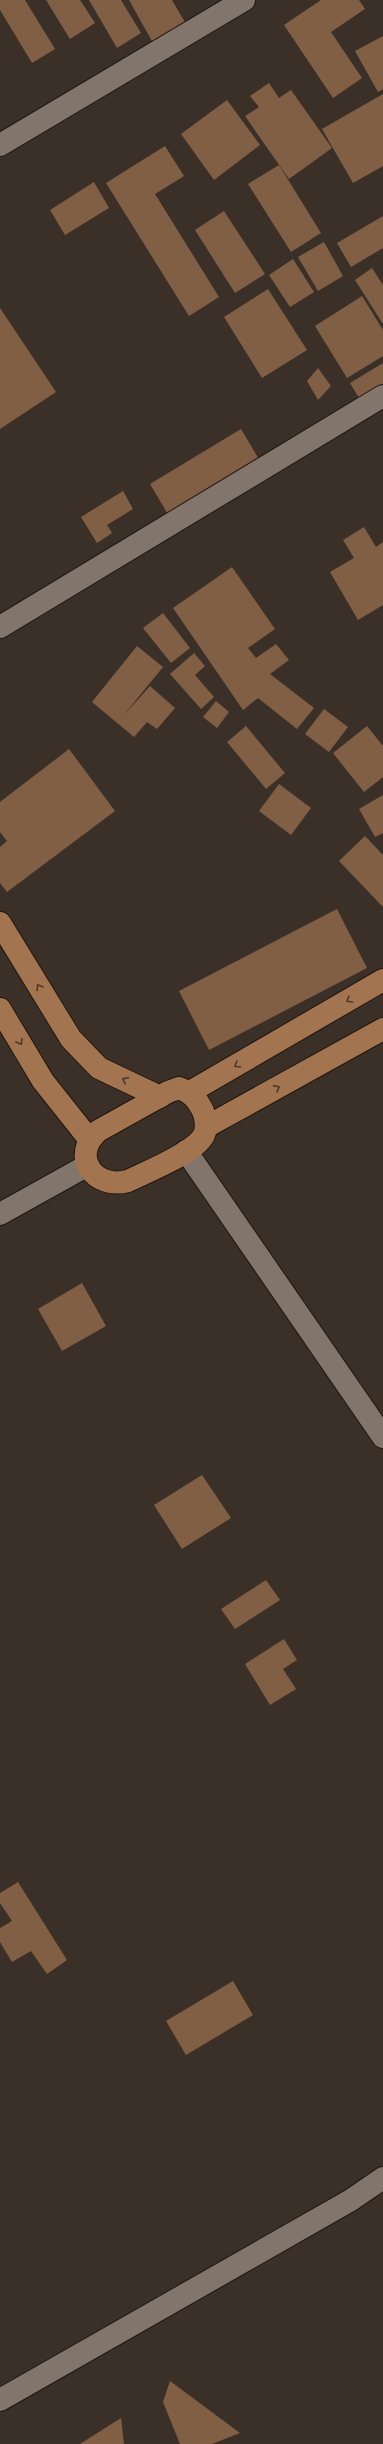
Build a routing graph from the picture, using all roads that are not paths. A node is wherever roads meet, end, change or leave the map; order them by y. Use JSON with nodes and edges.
{"nodes":[{"id":1,"x":244,"y":0,"type":"edge"},
{"id":2,"x":0,"y":145,"type":"edge"},
{"id":3,"x":383,"y":396,"type":"edge"},
{"id":4,"x":0,"y":627,"type":"edge"},
{"id":5,"x":0,"y":923,"type":"edge"},
{"id":6,"x":383,"y":980,"type":"edge"},
{"id":7,"x":0,"y":1009,"type":"edge"},
{"id":8,"x":383,"y":1029,"type":"edge"},
{"id":9,"x":190,"y":1092,"type":"junction"},
{"id":10,"x":160,"y":1097,"type":"junction"},
{"id":11,"x":206,"y":1127,"type":"junction"},
{"id":12,"x":89,"y":1139,"type":"junction"},
{"id":13,"x":186,"y":1151,"type":"junction"},
{"id":14,"x":88,"y":1165,"type":"junction"},
{"id":15,"x":0,"y":1214,"type":"edge"},
{"id":16,"x":383,"y":1437,"type":"edge"},
{"id":17,"x":383,"y":2178,"type":"edge"},
{"id":18,"x":0,"y":2400,"type":"edge"}],
"edges":[{"from":1,"to":2,"type":"street"},
{"from":3,"to":4,"type":"street"},
{"from":10,"to":5,"type":"main road","one_way":true},
{"from":6,"to":9,"type":"main road","one_way":true},
{"from":7,"to":12,"type":"main road","one_way":true},
{"from":11,"to":8,"type":"main road","one_way":true},
{"from":9,"to":10,"type":"main road"},
{"from":9,"to":11,"type":"main road"},
{"from":10,"to":12,"type":"main road"},
{"from":11,"to":13,"type":"main road"},
{"from":12,"to":14,"type":"main road"},
{"from":13,"to":14,"type":"main road"},
{"from":13,"to":16,"type":"street"},
{"from":14,"to":15,"type":"street"},
{"from":17,"to":18,"type":"street"}]}
